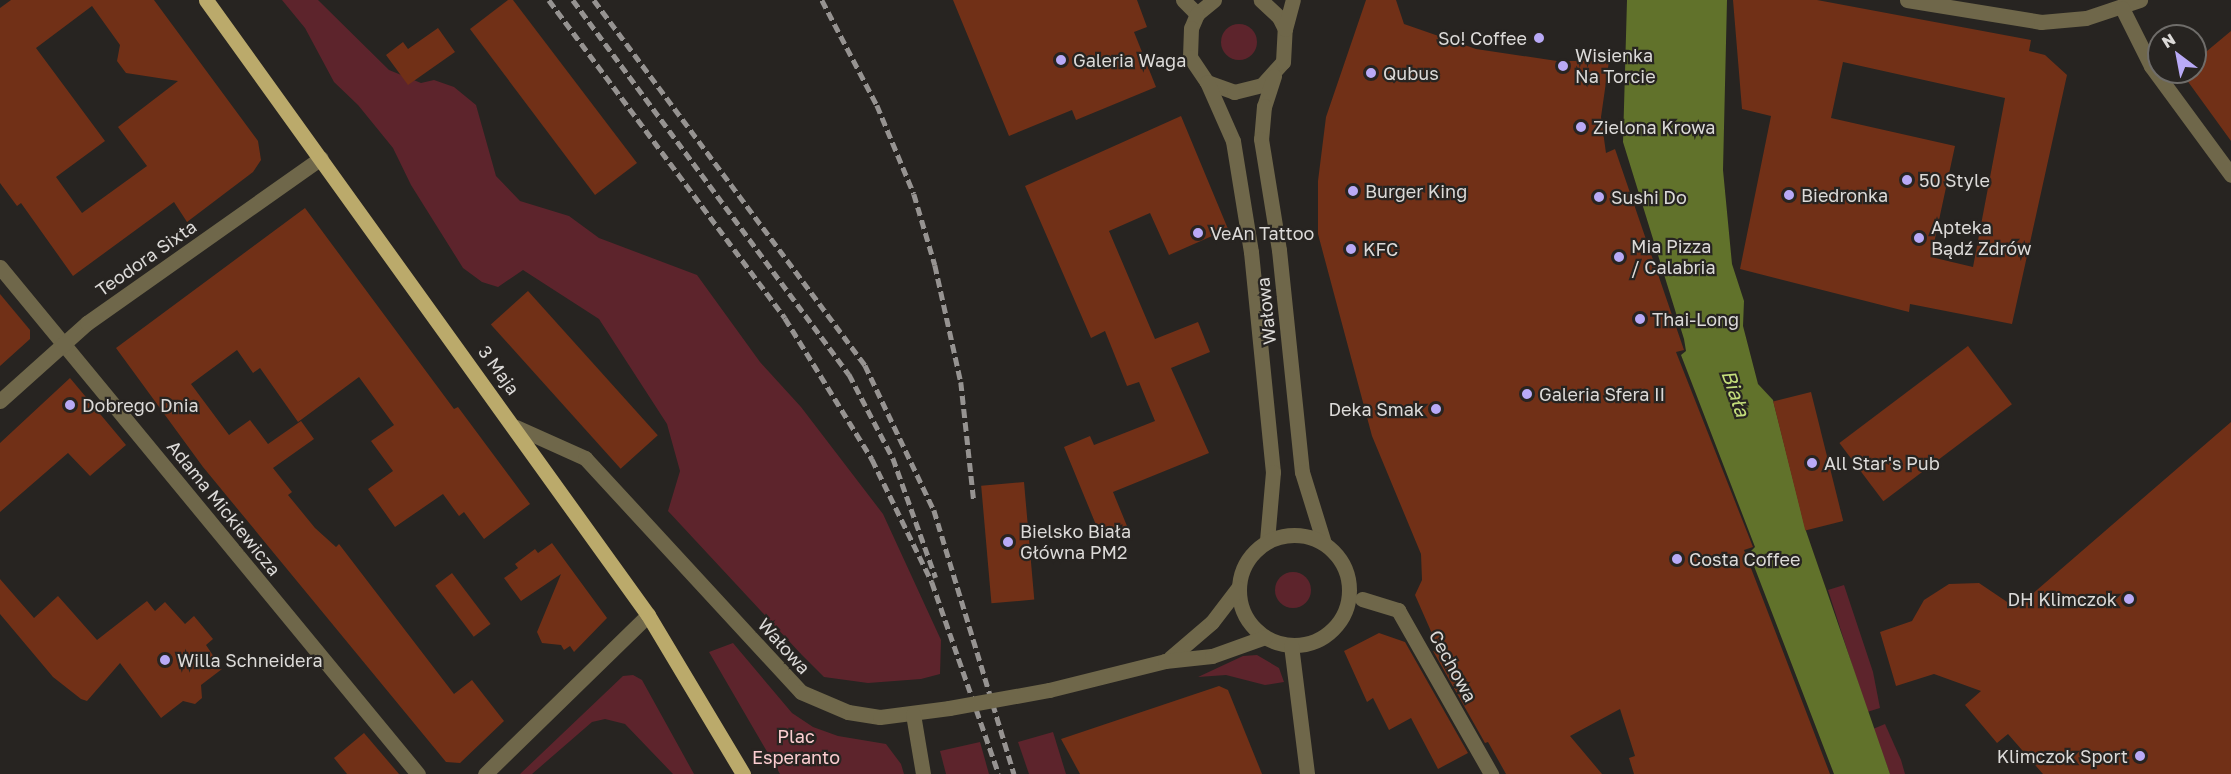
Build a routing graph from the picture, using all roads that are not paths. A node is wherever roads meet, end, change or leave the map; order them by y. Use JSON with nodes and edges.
{"nodes":[{"id":1,"x":206,"y":0,"type":"edge"},
{"id":2,"x":1183,"y":0,"type":"edge"},
{"id":3,"x":1214,"y":0,"type":"edge"},
{"id":4,"x":1261,"y":0,"type":"edge"},
{"id":5,"x":1293,"y":0,"type":"edge"},
{"id":6,"x":1906,"y":0,"type":"edge"},
{"id":7,"x":2140,"y":0,"type":"edge"},
{"id":8,"x":2122,"y":8,"type":"junction"},
{"id":9,"x":1197,"y":14,"type":"junction"},
{"id":10,"x":1285,"y":29,"type":"junction"},
{"id":11,"x":1274,"y":75,"type":"junction"},
{"id":12,"x":1207,"y":82,"type":"junction"},
{"id":13,"x":321,"y":158,"type":"junction"},
{"id":14,"x":2231,"y":175,"type":"edge"},
{"id":15,"x":0,"y":267,"type":"edge"},
{"id":16,"x":64,"y":344,"type":"junction"},
{"id":17,"x":0,"y":401,"type":"edge"},
{"id":18,"x":516,"y":428,"type":"junction"},
{"id":19,"x":1267,"y":541,"type":"junction"},
{"id":20,"x":1324,"y":543,"type":"junction"},
{"id":21,"x":1238,"y":588,"type":"junction"},
{"id":22,"x":1362,"y":599,"type":"dead end"},
{"id":23,"x":648,"y":615,"type":"junction"},
{"id":24,"x":1265,"y":637,"type":"junction"},
{"id":25,"x":1291,"y":645,"type":"junction"},
{"id":26,"x":1165,"y":661,"type":"junction"},
{"id":27,"x":913,"y":714,"type":"junction"},
{"id":28,"x":418,"y":774,"type":"edge"},
{"id":29,"x":485,"y":774,"type":"edge"},
{"id":30,"x":743,"y":774,"type":"edge"},
{"id":31,"x":924,"y":774,"type":"edge"},
{"id":32,"x":1307,"y":774,"type":"edge"},
{"id":33,"x":1491,"y":774,"type":"edge"}],
"edges":[{"from":1,"to":13,"type":"main road","name":"3 Maja"},
{"from":2,"to":9,"type":"street"},
{"from":3,"to":9,"type":"street"},
{"from":4,"to":10,"type":"street"},
{"from":5,"to":10,"type":"street","name":"Wałowa"},
{"from":6,"to":8,"type":"street"},
{"from":7,"to":8,"type":"street"},
{"from":8,"to":14,"type":"street"},
{"from":9,"to":12,"type":"street","name":"Wałowa"},
{"from":10,"to":11,"type":"street","name":"Wałowa"},
{"from":11,"to":12,"type":"street"},
{"from":11,"to":20,"type":"street","name":"Wałowa"},
{"from":12,"to":19,"type":"street","name":"Wałowa"},
{"from":13,"to":16,"type":"street","name":"Teodora Sixta"},
{"from":13,"to":18,"type":"main road","name":"3 Maja"},
{"from":15,"to":16,"type":"street","name":"Adama Mickiewicza"},
{"from":16,"to":17,"type":"street","name":"Teodora Sixta"},
{"from":16,"to":28,"type":"street","name":"Adama Mickiewicza"},
{"from":18,"to":23,"type":"main road","name":"3 Maja"},
{"from":18,"to":27,"type":"street","name":"Wałowa"},
{"from":19,"to":20,"type":"street"},
{"from":19,"to":21,"type":"street"},
{"from":20,"to":25,"type":"street"},
{"from":21,"to":24,"type":"street"},
{"from":21,"to":26,"type":"street","name":"Wałowa"},
{"from":22,"to":33,"type":"street","name":"Cechowa"},
{"from":23,"to":29,"type":"street"},
{"from":23,"to":30,"type":"main road","name":"3 Maja"},
{"from":24,"to":25,"type":"street"},
{"from":24,"to":26,"type":"street","name":"Wałowa"},
{"from":25,"to":32,"type":"street"},
{"from":26,"to":27,"type":"street","name":"Wałowa","bridge":true},
{"from":27,"to":31,"type":"street"}]}
